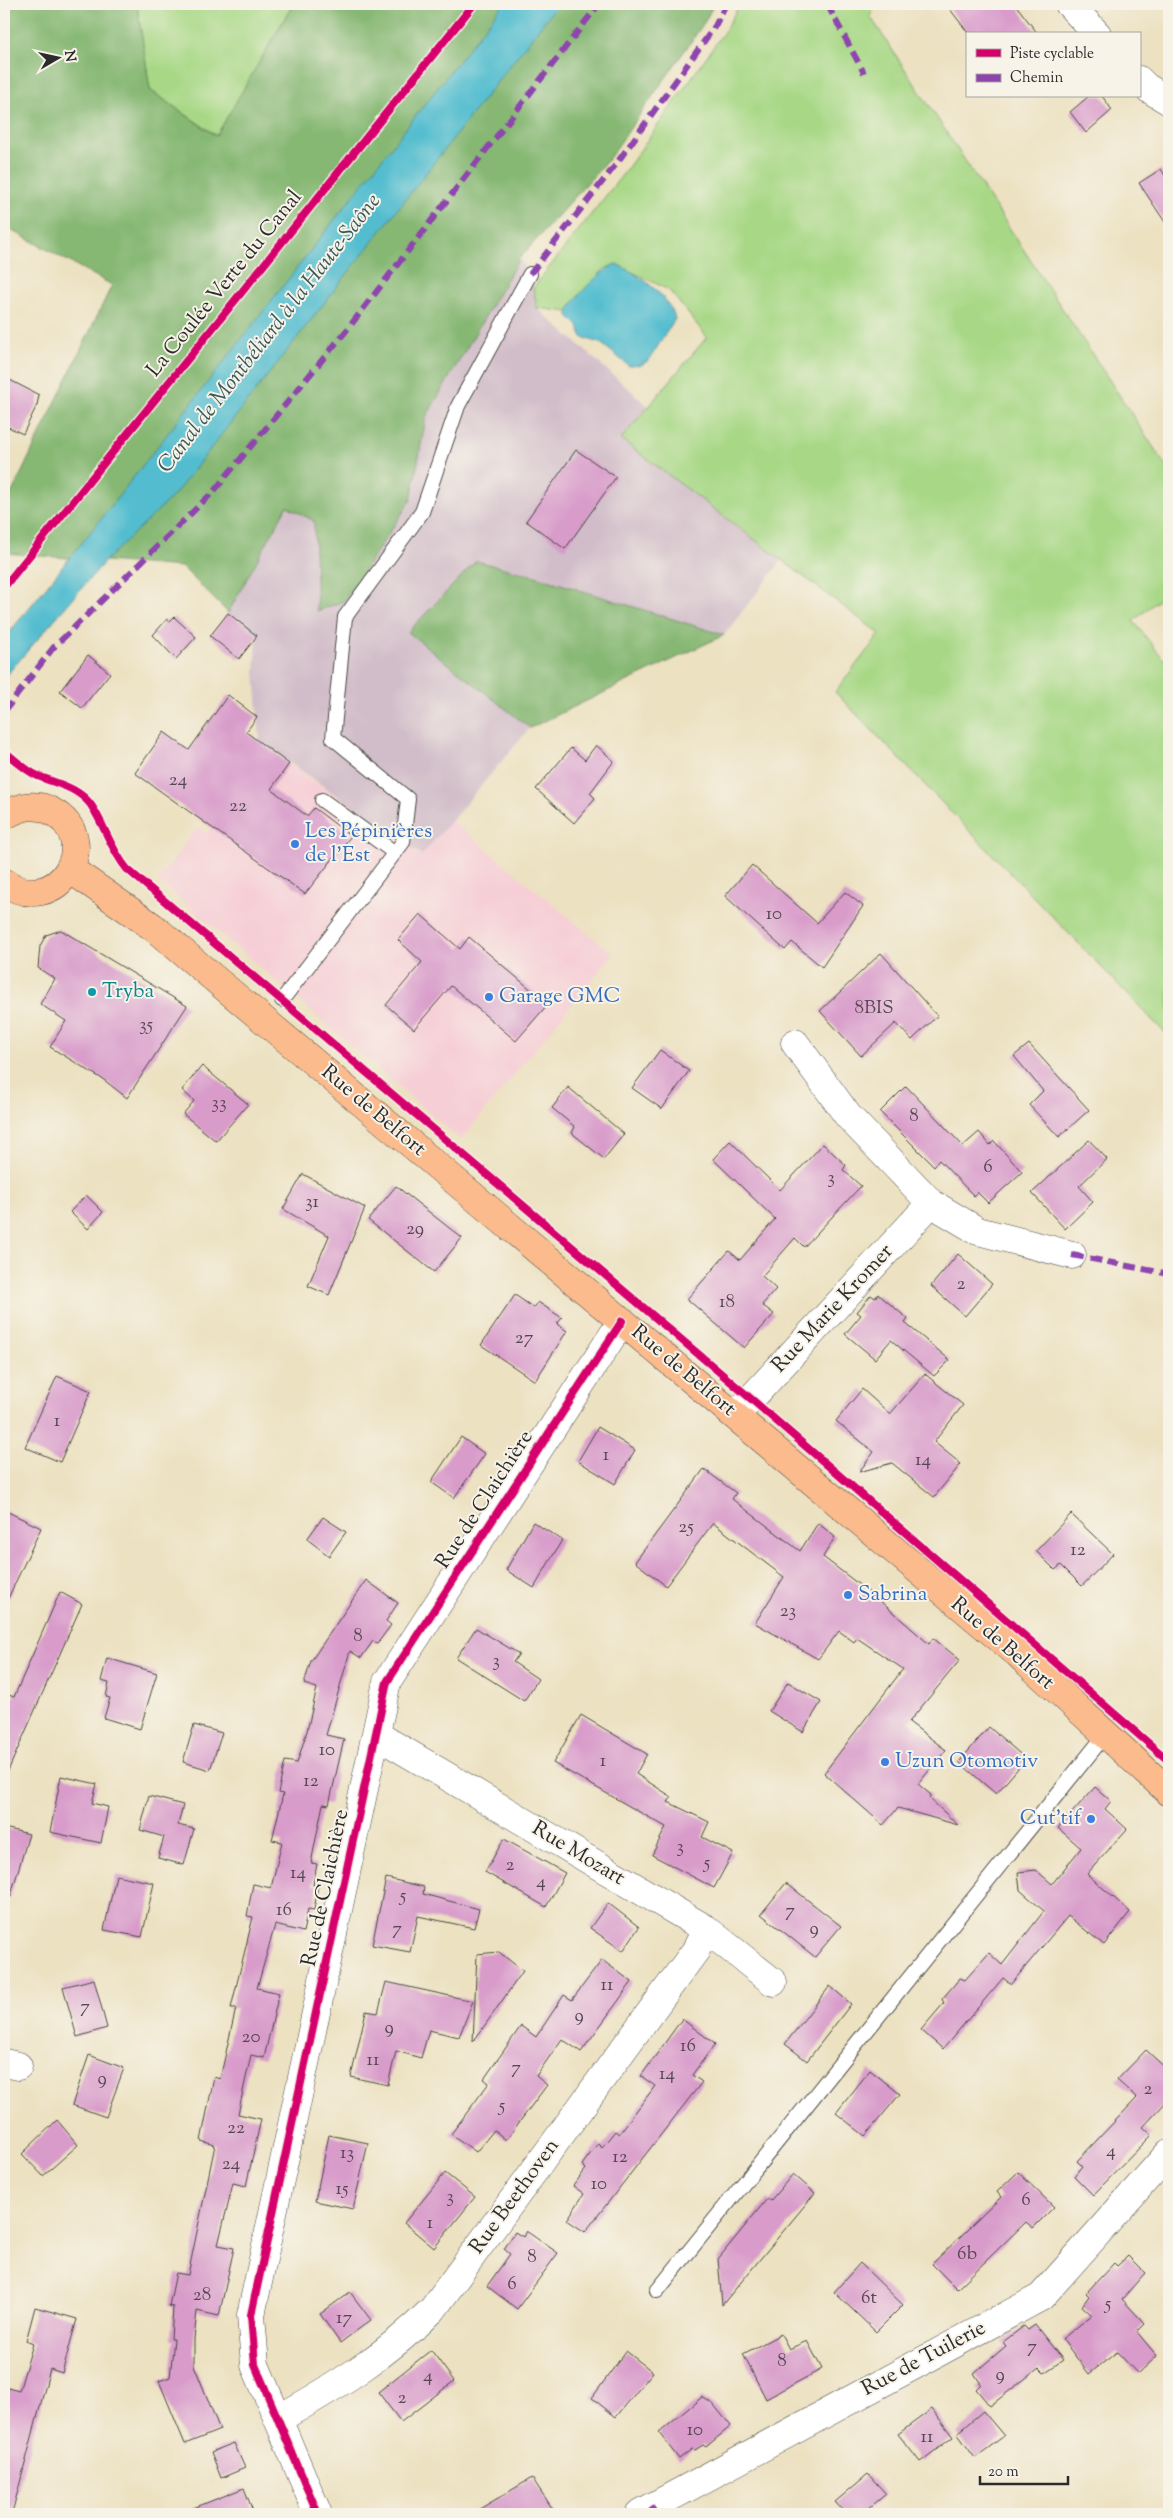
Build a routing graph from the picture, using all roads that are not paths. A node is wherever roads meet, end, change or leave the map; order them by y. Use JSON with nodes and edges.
{"nodes":[{"id":1,"x":1069,"y":4,"type":"edge"},
{"id":2,"x":1094,"y":32,"type":"edge"},
{"id":3,"x":1140,"y":81,"type":"edge"},
{"id":4,"x":1169,"y":101,"type":"edge"},
{"id":5,"x":530,"y":274,"type":"dead end"},
{"id":6,"x":322,"y":800,"type":"dead end"},
{"id":7,"x":8,"y":806,"type":"edge"},
{"id":8,"x":395,"y":853,"type":"junction"},
{"id":9,"x":70,"y":869,"type":"junction"},
{"id":10,"x":6,"y":890,"type":"edge"},
{"id":11,"x":282,"y":1000,"type":"dead end"},
{"id":12,"x":795,"y":1043,"type":"dead end"},
{"id":13,"x":931,"y":1203,"type":"junction"},
{"id":14,"x":1072,"y":1255,"type":"dead end"},
{"id":15,"x":622,"y":1320,"type":"junction"},
{"id":16,"x":736,"y":1416,"type":"junction"},
{"id":17,"x":377,"y":1734,"type":"junction"},
{"id":18,"x":1105,"y":1735,"type":"junction"},
{"id":19,"x":1169,"y":1792,"type":"edge"},
{"id":20,"x":706,"y":1929,"type":"junction"},
{"id":21,"x":773,"y":1982,"type":"dead end"},
{"id":22,"x":1169,"y":2153,"type":"edge"},
{"id":23,"x":657,"y":2291,"type":"dead end"},
{"id":24,"x":278,"y":2419,"type":"junction"},
{"id":25,"x":318,"y":2514,"type":"edge"},
{"id":26,"x":639,"y":2514,"type":"edge"}],
"edges":[{"from":1,"to":2,"type":"street"},
{"from":3,"to":4,"type":"street"},
{"from":5,"to":8,"type":"lane"},
{"from":6,"to":8,"type":"lane"},
{"from":7,"to":9,"type":"main road"},
{"from":8,"to":11,"type":"lane"},
{"from":9,"to":10,"type":"main road"},
{"from":9,"to":15,"type":"main road","name":"Rue de Belfort"},
{"from":12,"to":13,"type":"street"},
{"from":13,"to":14,"type":"street"},
{"from":13,"to":16,"type":"street","name":"Rue Marie Kromer"},
{"from":15,"to":16,"type":"main road","name":"Rue de Belfort"},
{"from":15,"to":17,"type":"street","name":"Rue de Claichière"},
{"from":16,"to":18,"type":"main road","name":"Rue de Belfort"},
{"from":17,"to":20,"type":"street","name":"Rue Mozart"},
{"from":17,"to":24,"type":"street","name":"Rue de Claichière"},
{"from":18,"to":19,"type":"main road","name":"Rue de Belfort"},
{"from":18,"to":23,"type":"lane"},
{"from":20,"to":21,"type":"street","name":"Rue Mozart"},
{"from":20,"to":24,"type":"street","name":"Rue Beethoven"},
{"from":22,"to":26,"type":"street","name":"Rue de Tuilerie"},
{"from":24,"to":25,"type":"street","name":"Rue de Claichière"}]}
